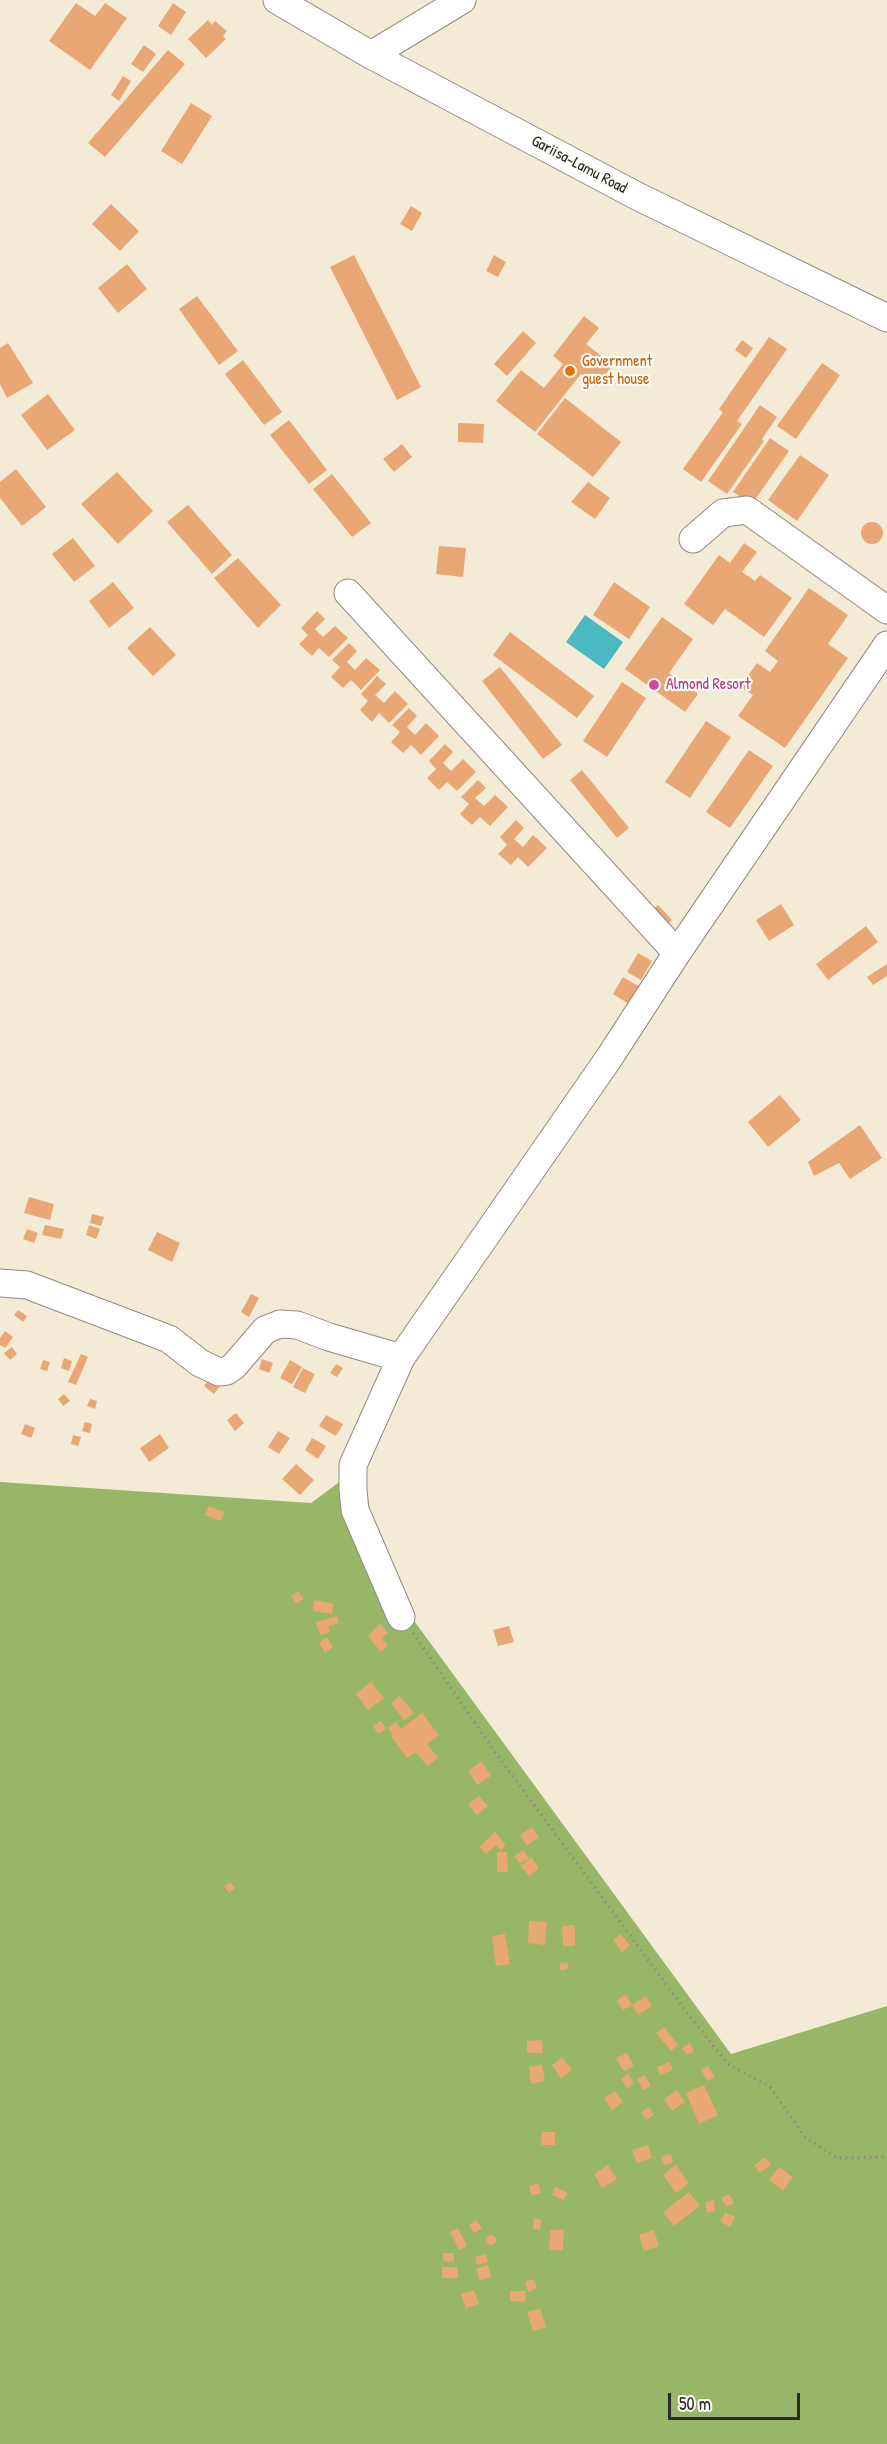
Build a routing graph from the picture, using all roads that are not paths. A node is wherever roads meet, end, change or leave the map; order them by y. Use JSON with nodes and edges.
{"nodes":[{"id":1,"x":277,"y":0,"type":"edge"},
{"id":2,"x":462,"y":0,"type":"edge"},
{"id":3,"x":371,"y":55,"type":"junction"},
{"id":4,"x":887,"y":318,"type":"edge"},
{"id":5,"x":693,"y":539,"type":"dead end"},
{"id":6,"x":348,"y":593,"type":"dead end"},
{"id":7,"x":887,"y":610,"type":"edge"},
{"id":8,"x":887,"y":645,"type":"edge"},
{"id":9,"x":677,"y":953,"type":"junction"},
{"id":10,"x":0,"y":1283,"type":"edge"},
{"id":11,"x":401,"y":1358,"type":"junction"},
{"id":12,"x":401,"y":1617,"type":"road end"}],
"edges":[{"from":1,"to":3,"type":"street","name":"Gariisa-Lamu Road"},
{"from":2,"to":3,"type":"street"},
{"from":3,"to":4,"type":"street","name":"Gariisa-Lamu Road"},
{"from":5,"to":7,"type":"street"},
{"from":6,"to":9,"type":"street"},
{"from":8,"to":9,"type":"street"},
{"from":9,"to":11,"type":"street"},
{"from":10,"to":11,"type":"street"},
{"from":11,"to":12,"type":"street"}]}
